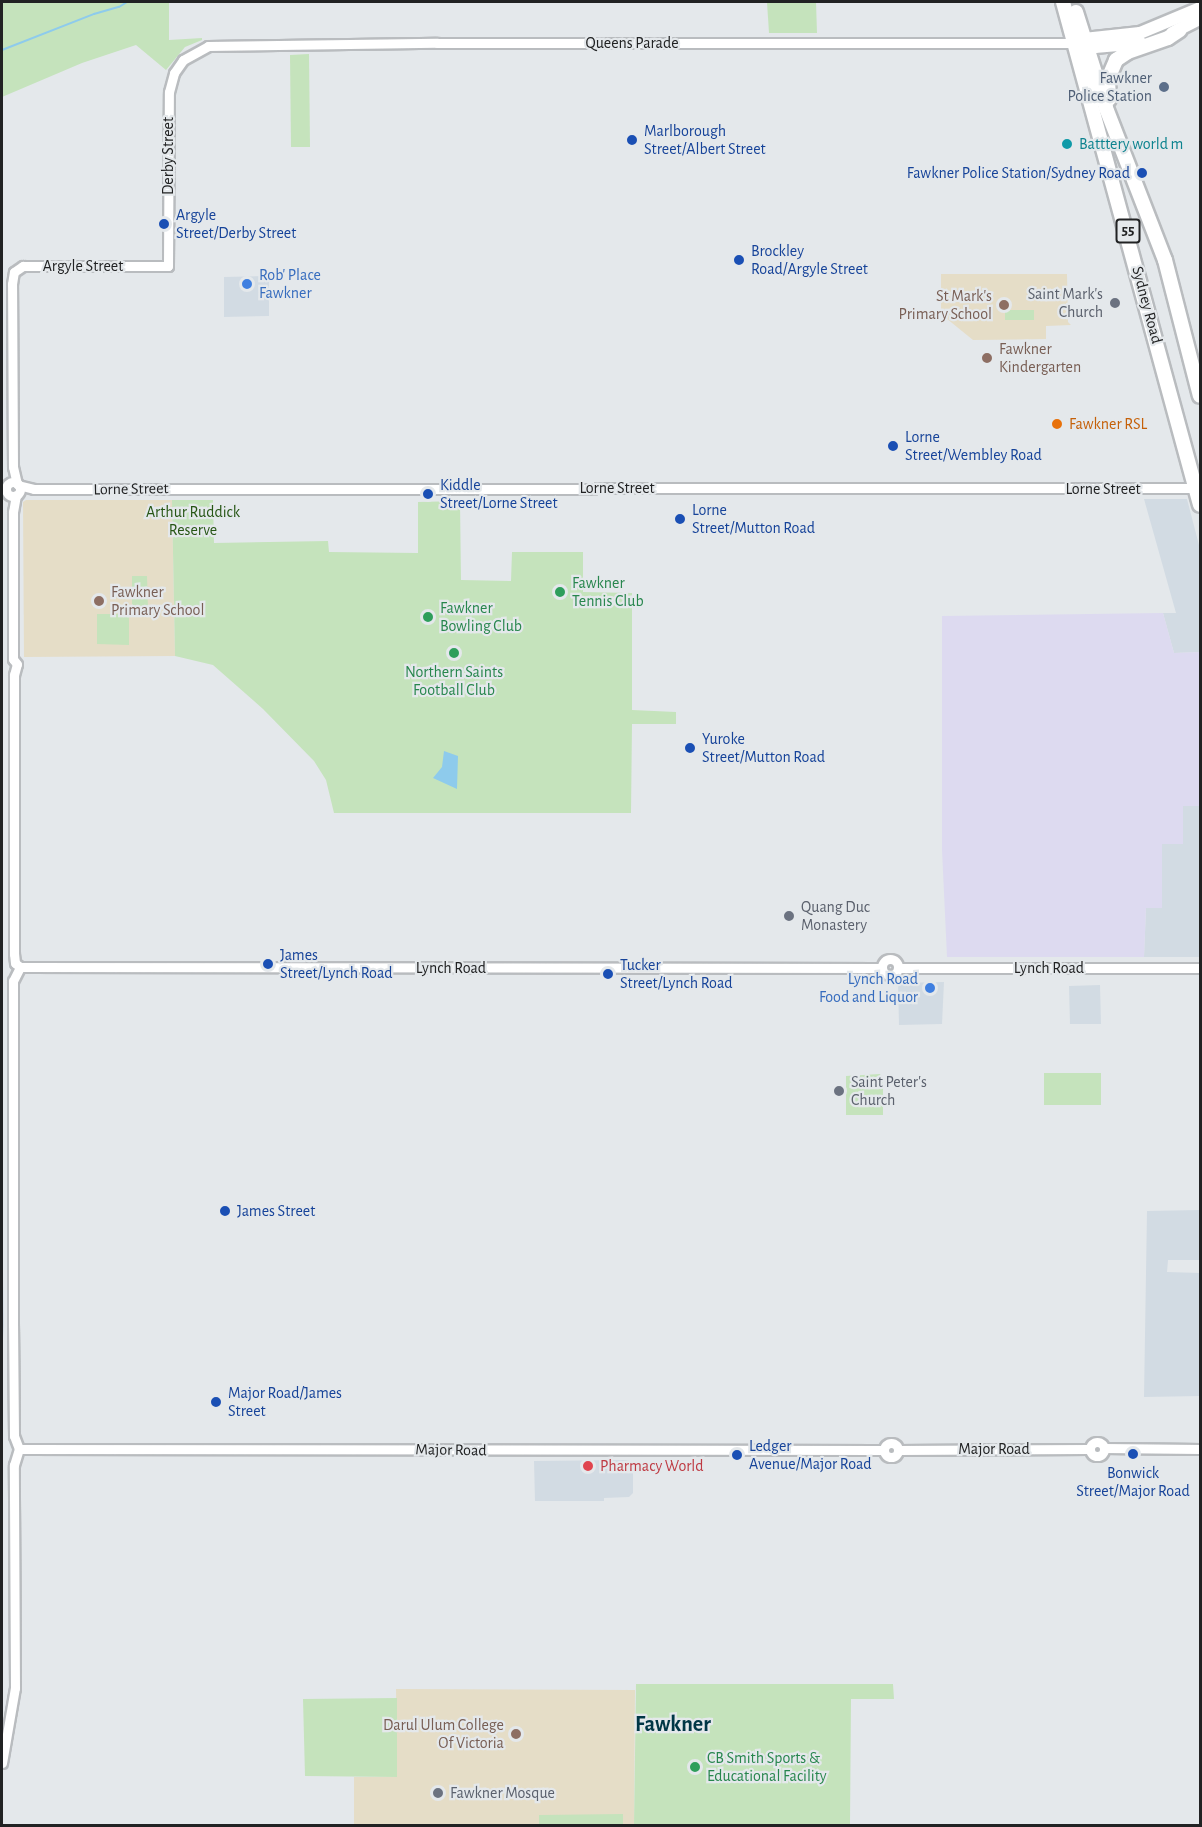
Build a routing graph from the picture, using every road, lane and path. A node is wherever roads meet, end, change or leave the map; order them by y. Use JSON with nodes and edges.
{"nodes":[{"id":1,"x":1063,"y":2,"type":"edge"},
{"id":2,"x":1073,"y":2,"type":"edge"},
{"id":3,"x":1200,"y":8,"type":"edge"},
{"id":4,"x":1200,"y":19,"type":"edge"},
{"id":5,"x":1180,"y":30,"type":"junction"},
{"id":6,"x":1082,"y":43,"type":"junction"},
{"id":7,"x":191,"y":54,"type":"joint"},
{"id":8,"x":1111,"y":120,"type":"junction"},
{"id":9,"x":168,"y":266,"type":"joint"},
{"id":10,"x":1200,"y":396,"type":"edge"},
{"id":11,"x":1198,"y":488,"type":"edge"},
{"id":12,"x":15,"y":489,"type":"junction"},
{"id":13,"x":1200,"y":505,"type":"edge"},
{"id":14,"x":20,"y":967,"type":"junction"},
{"id":15,"x":1200,"y":968,"type":"edge"},
{"id":16,"x":19,"y":1449,"type":"junction"},
{"id":17,"x":1200,"y":1449,"type":"edge"},
{"id":18,"x":2,"y":1763,"type":"edge"}],
"edges":[{"from":1,"to":6,"type":"highway","name":"Sydney Road","number":"55"},
{"from":2,"to":6,"type":"highway","name":"Sydney Road","number":"55"},
{"from":3,"to":6,"type":"main road"},
{"from":4,"to":5,"type":"main road"},
{"from":5,"to":6,"type":"main road"},
{"from":5,"to":8,"type":"highway"},
{"from":6,"to":7,"type":"street","name":"Queens Parade"},
{"from":6,"to":8,"type":"highway","name":"Sydney Road","number":"55"},
{"from":6,"to":11,"type":"highway","name":"Sydney Road","number":"55"},
{"from":7,"to":9,"type":"street","name":"Derby Street"},
{"from":8,"to":10,"type":"highway","name":"Sydney Road","number":"55"},
{"from":9,"to":12,"type":"street","name":"Argyle Street"},
{"from":11,"to":12,"type":"street","name":"Lorne Street"},
{"from":11,"to":13,"type":"highway","name":"Sydney Road","number":"55"},
{"from":12,"to":14,"type":"street"},
{"from":14,"to":15,"type":"street","name":"Lynch Road"},
{"from":14,"to":16,"type":"street"},
{"from":16,"to":17,"type":"street","name":"Major Road"},
{"from":16,"to":18,"type":"street"}]}
